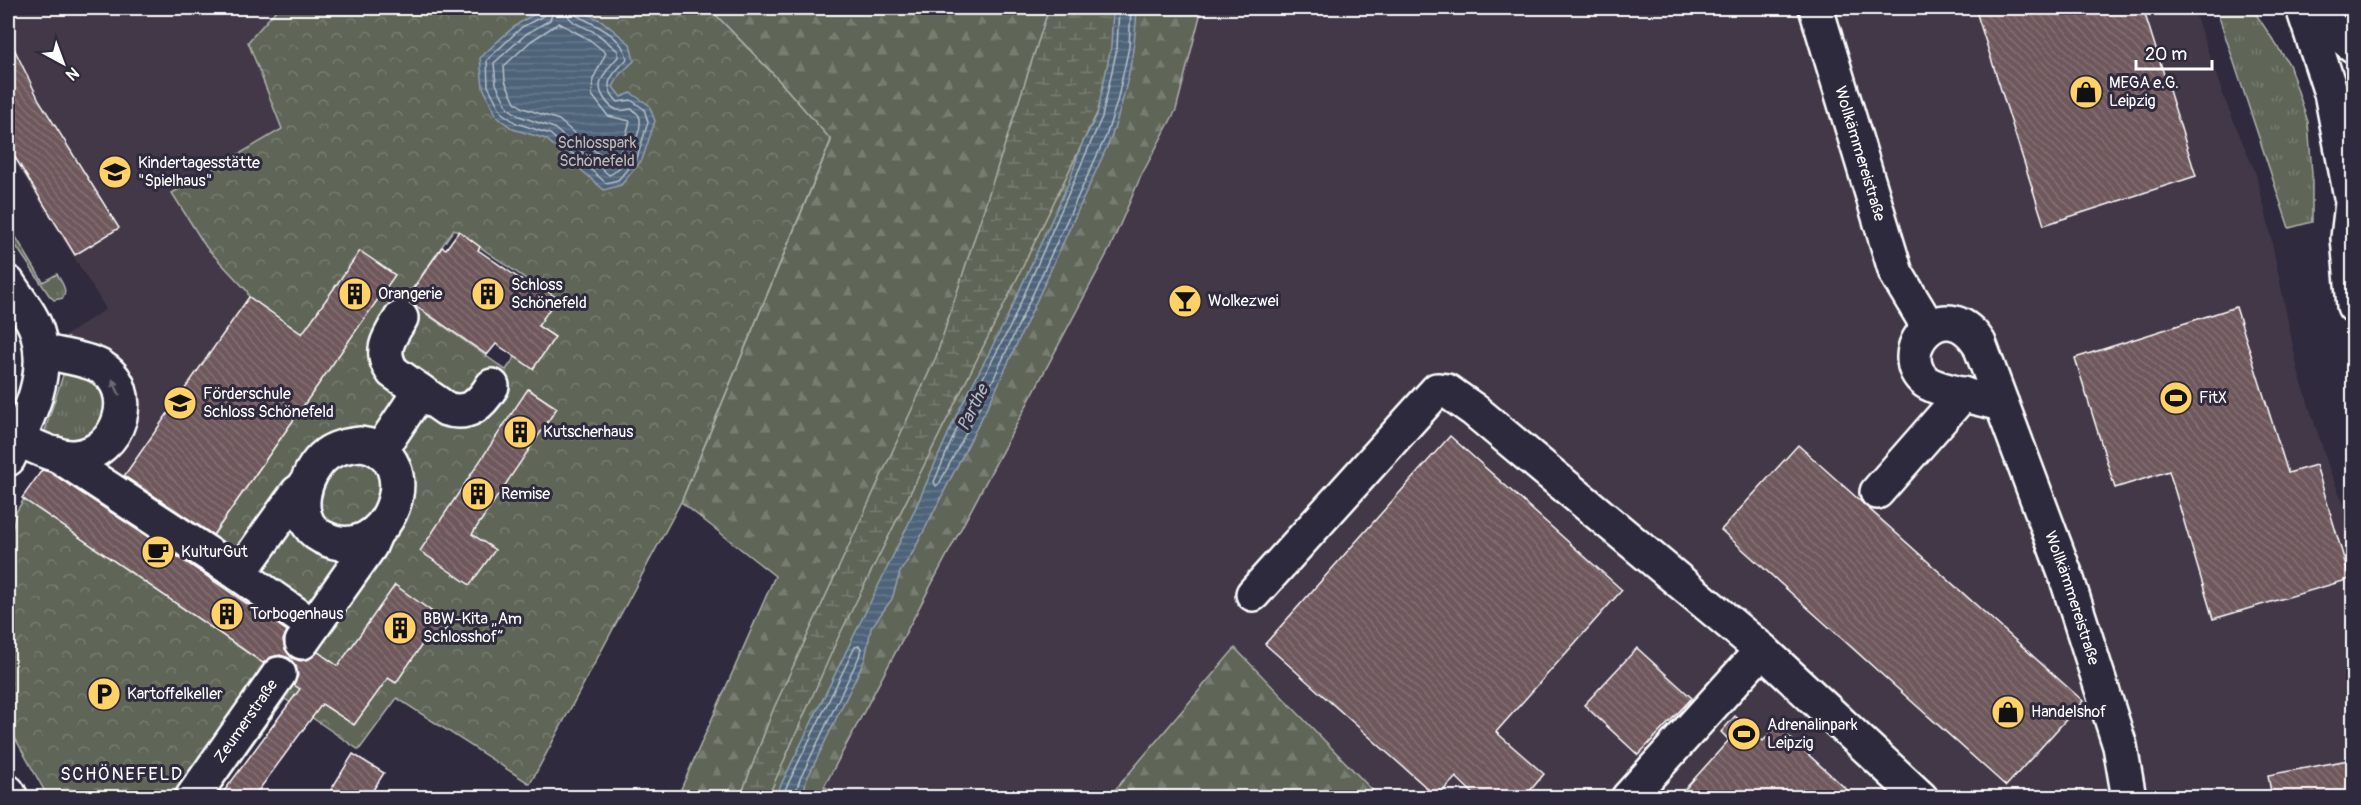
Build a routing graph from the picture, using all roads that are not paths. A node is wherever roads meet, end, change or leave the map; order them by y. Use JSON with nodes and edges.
{"nodes":[{"id":1,"x":1816,"y":8,"type":"edge"},
{"id":2,"x":2303,"y":8,"type":"edge"},
{"id":3,"x":2313,"y":8,"type":"edge"},
{"id":4,"x":2354,"y":46,"type":"edge"},
{"id":5,"x":2352,"y":191,"type":"edge"},
{"id":6,"x":8,"y":283,"type":"edge"},
{"id":7,"x":2354,"y":306,"type":"edge"},
{"id":8,"x":401,"y":318,"type":"dead end"},
{"id":9,"x":1929,"y":328,"type":"junction"},
{"id":10,"x":41,"y":351,"type":"junction"},
{"id":11,"x":492,"y":386,"type":"dead end"},
{"id":12,"x":420,"y":391,"type":"junction"},
{"id":13,"x":1964,"y":394,"type":"junction"},
{"id":14,"x":2002,"y":404,"type":"junction"},
{"id":15,"x":12,"y":449,"type":"edge"},
{"id":16,"x":380,"y":451,"type":"junction"},
{"id":17,"x":56,"y":454,"type":"junction"},
{"id":18,"x":305,"y":487,"type":"junction"},
{"id":19,"x":1877,"y":492,"type":"dead end"},
{"id":20,"x":376,"y":532,"type":"junction"},
{"id":21,"x":238,"y":574,"type":"junction"},
{"id":22,"x":1253,"y":594,"type":"dead end"},
{"id":23,"x":1762,"y":650,"type":"junction"},
{"id":24,"x":279,"y":674,"type":"dead end"},
{"id":25,"x":8,"y":792,"type":"edge"},
{"id":26,"x":11,"y":798,"type":"edge"},
{"id":27,"x":192,"y":798,"type":"edge"},
{"id":28,"x":1628,"y":798,"type":"edge"},
{"id":29,"x":1921,"y":798,"type":"edge"},
{"id":30,"x":2129,"y":798,"type":"edge"}],
"edges":[{"from":1,"to":9,"type":"street","name":"Wollkämmereistraße"},
{"from":2,"to":5,"type":"street"},
{"from":3,"to":4,"type":"street"},
{"from":5,"to":7,"type":"street"},
{"from":6,"to":10,"type":"street"},
{"from":8,"to":12,"type":"street"},
{"from":9,"to":13,"type":"street"},
{"from":9,"to":14,"type":"street","name":"Wollkämmereistraße"},
{"from":10,"to":15,"type":"street"},
{"from":17,"to":10,"type":"street","one_way":true},
{"from":11,"to":12,"type":"street"},
{"from":12,"to":16,"type":"street"},
{"from":13,"to":14,"type":"street"},
{"from":13,"to":19,"type":"street"},
{"from":14,"to":30,"type":"street","name":"Wollkämmereistraße"},
{"from":15,"to":17,"type":"street"},
{"from":16,"to":18,"type":"street"},
{"from":16,"to":20,"type":"street"},
{"from":17,"to":21,"type":"street"},
{"from":18,"to":20,"type":"street"},
{"from":18,"to":21,"type":"street"},
{"from":20,"to":21,"type":"street"},
{"from":22,"to":23,"type":"street"},
{"from":23,"to":28,"type":"street"},
{"from":23,"to":29,"type":"street"},
{"from":24,"to":27,"type":"street","name":"Zeumerstraße"},
{"from":25,"to":26,"type":"street"}]}
